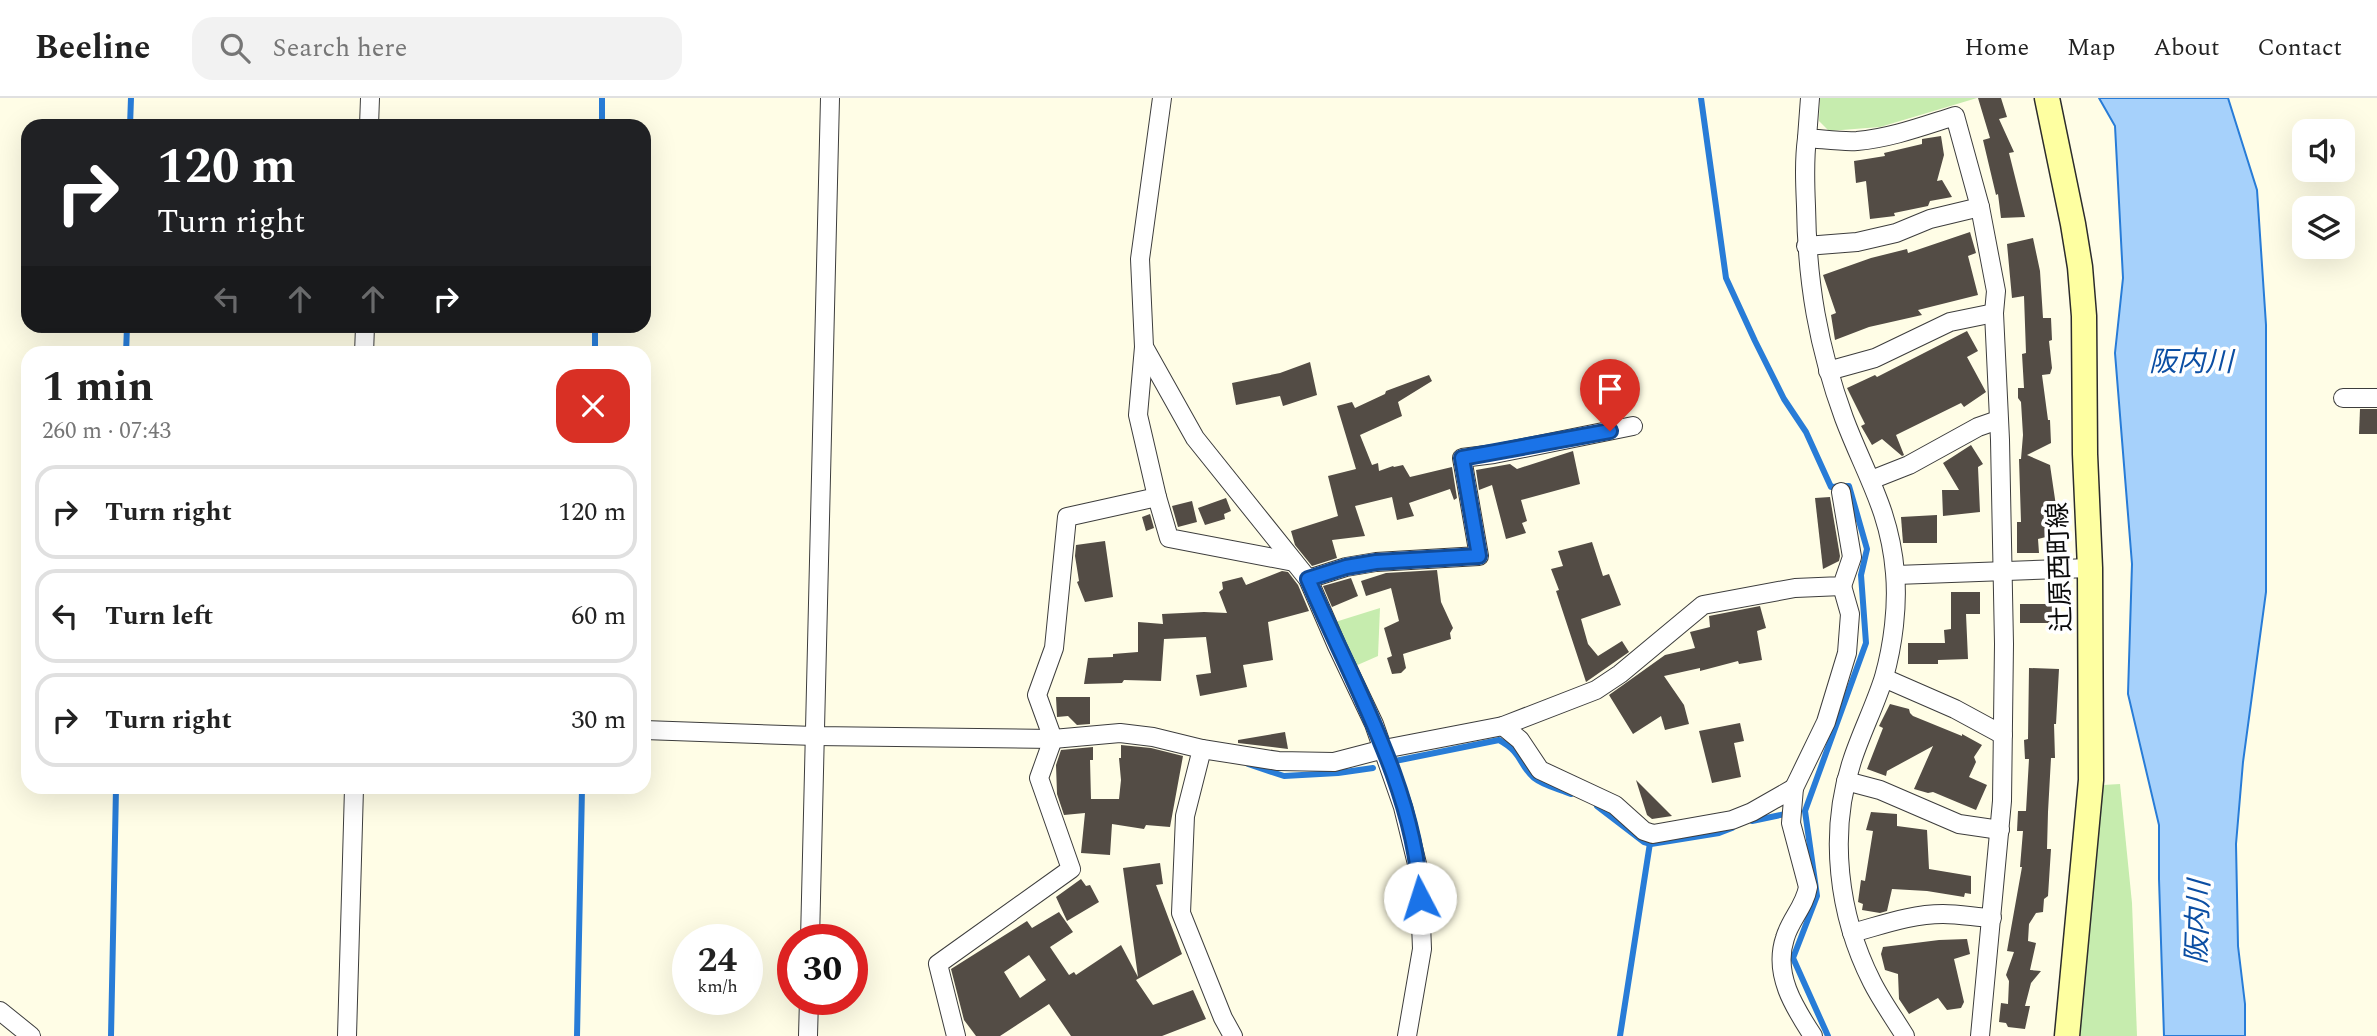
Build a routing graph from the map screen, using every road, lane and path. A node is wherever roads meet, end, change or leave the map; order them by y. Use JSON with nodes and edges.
{"nodes":[{"id":1,"x":370,"y":98,"type":"edge"},
{"id":2,"x":830,"y":98,"type":"edge"},
{"id":3,"x":1162,"y":98,"type":"edge"},
{"id":4,"x":1810,"y":98,"type":"edge"},
{"id":5,"x":2047,"y":98,"type":"edge"},
{"id":6,"x":369,"y":119,"type":"edge"},
{"id":7,"x":1807,"y":138,"type":"junction"},
{"id":8,"x":1980,"y":207,"type":"junction"},
{"id":9,"x":1806,"y":246,"type":"junction"},
{"id":10,"x":1994,"y":313,"type":"junction"},
{"id":11,"x":1144,"y":347,"type":"junction"},
{"id":12,"x":1828,"y":371,"type":"junction"},
{"id":13,"x":2343,"y":398,"type":"dead end"},
{"id":14,"x":2377,"y":398,"type":"edge"},
{"id":15,"x":1998,"y":420,"type":"junction"},
{"id":16,"x":1633,"y":426,"type":"dead end"},
{"id":17,"x":1871,"y":480,"type":"junction"},
{"id":18,"x":1840,"y":492,"type":"dead end"},
{"id":19,"x":1157,"y":497,"type":"junction"},
{"id":20,"x":1294,"y":562,"type":"junction"},
{"id":21,"x":2090,"y":568,"type":"junction"},
{"id":22,"x":2002,"y":571,"type":"junction"},
{"id":23,"x":1896,"y":575,"type":"junction"},
{"id":24,"x":1308,"y":579,"type":"junction"},
{"id":25,"x":1842,"y":586,"type":"junction"},
{"id":26,"x":1884,"y":678,"type":"junction"},
{"id":27,"x":1503,"y":726,"type":"junction"},
{"id":28,"x":651,"y":730,"type":"edge"},
{"id":29,"x":2003,"y":735,"type":"junction"},
{"id":30,"x":815,"y":736,"type":"junction"},
{"id":31,"x":1053,"y":739,"type":"junction"},
{"id":32,"x":1384,"y":748,"type":"junction"},
{"id":33,"x":1202,"y":749,"type":"junction"},
{"id":34,"x":1846,"y":781,"type":"junction"},
{"id":35,"x":354,"y":794,"type":"edge"},
{"id":36,"x":1793,"y":795,"type":"junction"},
{"id":37,"x":2000,"y":830,"type":"junction"},
{"id":38,"x":1992,"y":918,"type":"junction"},
{"id":39,"x":810,"y":924,"type":"edge"},
{"id":40,"x":1852,"y":933,"type":"junction"},
{"id":41,"x":0,"y":1011,"type":"edge"},
{"id":42,"x":809,"y":1015,"type":"edge"},
{"id":43,"x":31,"y":1036,"type":"edge"},
{"id":44,"x":347,"y":1036,"type":"edge"},
{"id":45,"x":808,"y":1036,"type":"edge"},
{"id":46,"x":956,"y":1036,"type":"edge"},
{"id":47,"x":1233,"y":1036,"type":"edge"},
{"id":48,"x":1407,"y":1036,"type":"edge"},
{"id":49,"x":1813,"y":1036,"type":"edge"},
{"id":50,"x":1905,"y":1036,"type":"edge"},
{"id":51,"x":1980,"y":1036,"type":"edge"},
{"id":52,"x":2067,"y":1036,"type":"edge"}],
"edges":[{"from":1,"to":6,"type":"street"},
{"from":2,"to":30,"type":"street"},
{"from":3,"to":11,"type":"street"},
{"from":4,"to":7,"type":"street"},
{"from":5,"to":21,"type":"main road","name":"辻原西町線"},
{"from":7,"to":8,"type":"street"},
{"from":7,"to":9,"type":"street"},
{"from":8,"to":9,"type":"street"},
{"from":8,"to":10,"type":"street"},
{"from":9,"to":12,"type":"street"},
{"from":10,"to":12,"type":"street"},
{"from":10,"to":15,"type":"street"},
{"from":11,"to":19,"type":"street"},
{"from":11,"to":20,"type":"street"},
{"from":12,"to":17,"type":"street"},
{"from":13,"to":14,"type":"street"},
{"from":15,"to":17,"type":"street"},
{"from":15,"to":22,"type":"street"},
{"from":16,"to":24,"type":"street"},
{"from":17,"to":23,"type":"street"},
{"from":18,"to":25,"type":"street"},
{"from":19,"to":20,"type":"street"},
{"from":19,"to":31,"type":"street"},
{"from":20,"to":24,"type":"street"},
{"from":21,"to":22,"type":"street"},
{"from":21,"to":52,"type":"main road","name":"辻原西町線"},
{"from":22,"to":23,"type":"street"},
{"from":22,"to":29,"type":"street"},
{"from":23,"to":26,"type":"street"},
{"from":24,"to":32,"type":"street"},
{"from":25,"to":27,"type":"street"},
{"from":25,"to":36,"type":"street"},
{"from":26,"to":29,"type":"street"},
{"from":26,"to":34,"type":"street"},
{"from":27,"to":32,"type":"street"},
{"from":27,"to":36,"type":"street"},
{"from":28,"to":30,"type":"street"},
{"from":29,"to":37,"type":"street"},
{"from":30,"to":31,"type":"street"},
{"from":30,"to":39,"type":"street"},
{"from":31,"to":33,"type":"street"},
{"from":31,"to":46,"type":"street"},
{"from":32,"to":33,"type":"street"},
{"from":32,"to":48,"type":"street"},
{"from":33,"to":47,"type":"street"},
{"from":34,"to":37,"type":"street"},
{"from":34,"to":40,"type":"street"},
{"from":35,"to":44,"type":"street"},
{"from":36,"to":49,"type":"street"},
{"from":37,"to":38,"type":"street"},
{"from":38,"to":40,"type":"street"},
{"from":38,"to":51,"type":"street"},
{"from":40,"to":50,"type":"street"},
{"from":41,"to":43,"type":"street"},
{"from":42,"to":45,"type":"street"}]}
